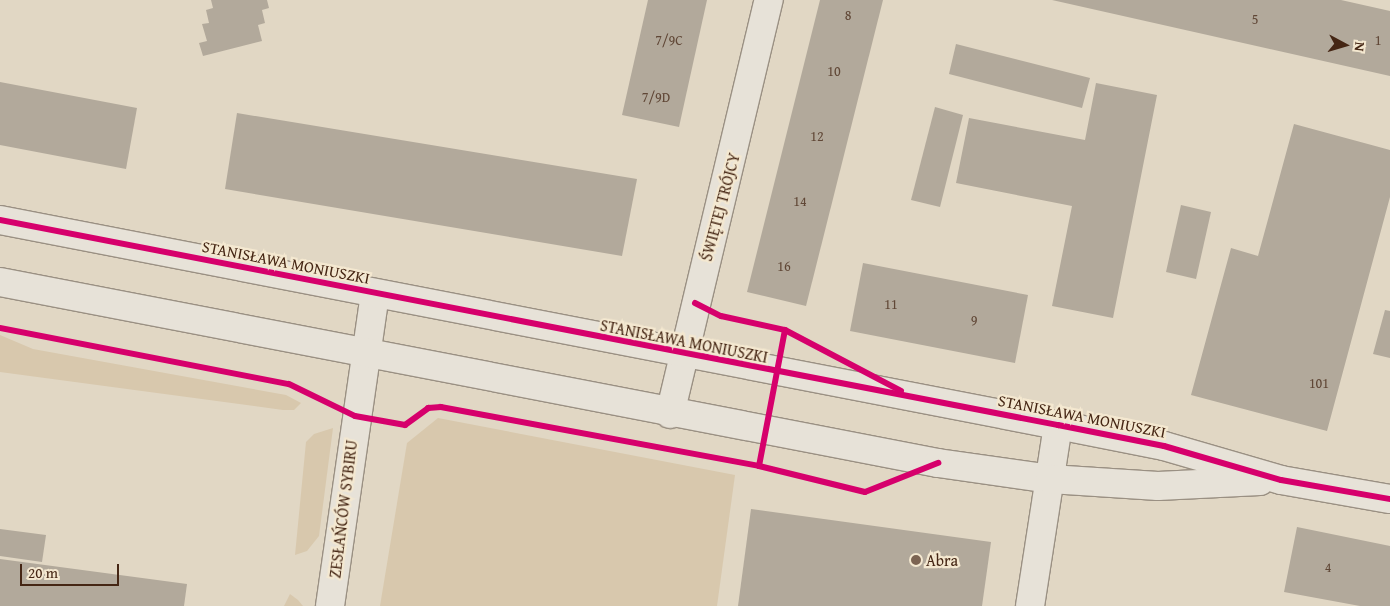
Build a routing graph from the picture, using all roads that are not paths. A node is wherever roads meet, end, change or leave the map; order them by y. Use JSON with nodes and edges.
{"nodes":[{"id":1,"x":770,"y":0,"type":"edge"},
{"id":2,"x":0,"y":220,"type":"edge"},
{"id":3,"x":0,"y":282,"type":"edge"},
{"id":4,"x":375,"y":294,"type":"junction"},
{"id":5,"x":365,"y":352,"type":"junction"},
{"id":6,"x":684,"y":355,"type":"junction"},
{"id":7,"x":670,"y":414,"type":"junction"},
{"id":8,"x":1058,"y":425,"type":"junction"},
{"id":9,"x":1050,"y":479,"type":"junction"},
{"id":10,"x":1280,"y":480,"type":"junction"},
{"id":11,"x":1390,"y":500,"type":"edge"},
{"id":12,"x":330,"y":606,"type":"edge"},
{"id":13,"x":1030,"y":606,"type":"edge"}],
"edges":[{"from":1,"to":6,"type":"street","name":"ŚWIĘTEJ TRÓJCY"},
{"from":2,"to":4,"type":"street","name":"STANISŁAWA MONIUSZKI"},
{"from":3,"to":5,"type":"street","name":"STANISŁAWA MONIUSZKI"},
{"from":4,"to":5,"type":"street","name":"ZESŁAŃCÓW SYBIRU"},
{"from":4,"to":6,"type":"street","name":"STANISŁAWA MONIUSZKI"},
{"from":5,"to":7,"type":"street","name":"STANISŁAWA MONIUSZKI"},
{"from":5,"to":12,"type":"street","name":"ZESŁAŃCÓW SYBIRU"},
{"from":6,"to":7,"type":"street","name":"ŚWIĘTEJ TRÓJCY"},
{"from":6,"to":8,"type":"street","name":"STANISŁAWA MONIUSZKI"},
{"from":7,"to":9,"type":"street","name":"STANISŁAWA MONIUSZKI"},
{"from":8,"to":9,"type":"street"},
{"from":8,"to":10,"type":"street","name":"STANISŁAWA MONIUSZKI"},
{"from":9,"to":10,"type":"street","name":"STANISŁAWA MONIUSZKI"},
{"from":9,"to":13,"type":"street"},
{"from":10,"to":11,"type":"street","name":"STANISŁAWA MONIUSZKI"}]}
